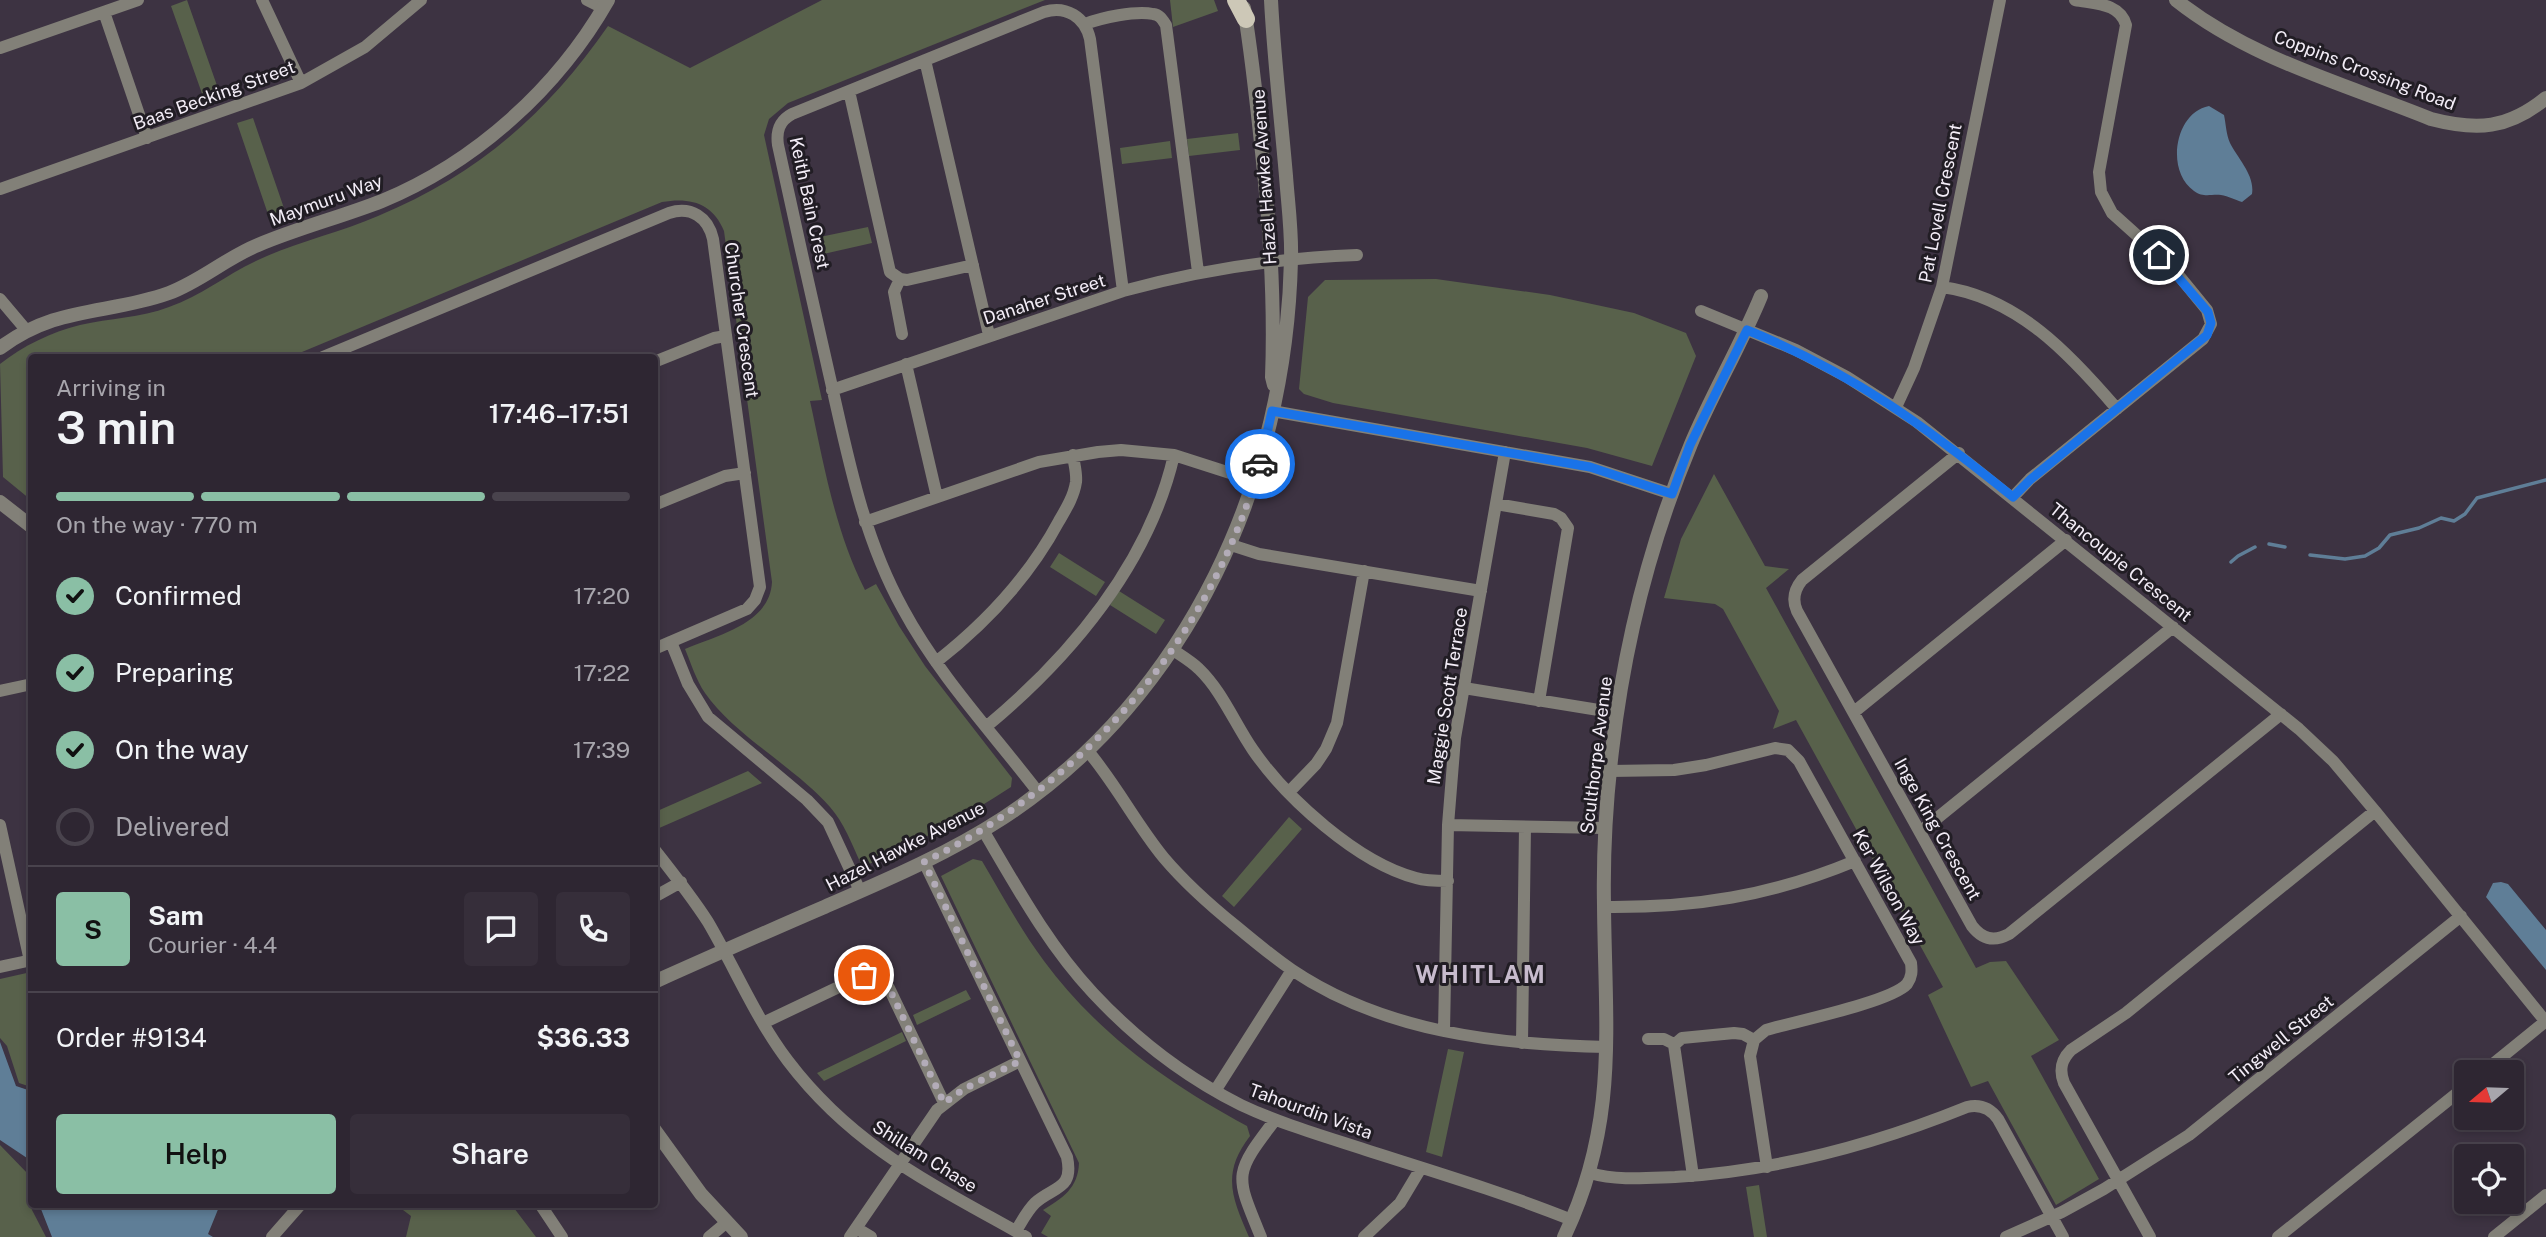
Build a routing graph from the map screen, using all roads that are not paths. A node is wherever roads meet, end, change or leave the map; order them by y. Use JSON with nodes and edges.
{"nodes":[{"id":1,"x":138,"y":0,"type":"edge"},
{"id":2,"x":262,"y":0,"type":"edge"},
{"id":3,"x":421,"y":0,"type":"edge"},
{"id":4,"x":587,"y":0,"type":"edge"},
{"id":5,"x":1236,"y":0,"type":"edge"},
{"id":6,"x":1242,"y":0,"type":"edge"},
{"id":7,"x":1271,"y":0,"type":"edge"},
{"id":8,"x":2000,"y":0,"type":"edge"},
{"id":9,"x":2075,"y":0,"type":"edge"},
{"id":10,"x":2176,"y":0,"type":"edge"},
{"id":11,"x":605,"y":4,"type":"edge"},
{"id":12,"x":104,"y":12,"type":"junction"},
{"id":13,"x":1246,"y":19,"type":"junction"},
{"id":14,"x":1085,"y":24,"type":"junction"},
{"id":15,"x":0,"y":48,"type":"edge"},
{"id":16,"x":925,"y":60,"type":"junction"},
{"id":17,"x":301,"y":83,"type":"junction"},
{"id":18,"x":849,"y":91,"type":"junction"},
{"id":19,"x":2546,"y":98,"type":"edge"},
{"id":20,"x":147,"y":138,"type":"junction"},
{"id":21,"x":0,"y":189,"type":"edge"},
{"id":22,"x":1357,"y":255,"type":"dead end"},
{"id":23,"x":1291,"y":259,"type":"junction"},
{"id":24,"x":1272,"y":261,"type":"junction"},
{"id":25,"x":973,"y":265,"type":"junction"},
{"id":26,"x":1198,"y":272,"type":"junction"},
{"id":27,"x":900,"y":279,"type":"junction"},
{"id":28,"x":1942,"y":287,"type":"junction"},
{"id":29,"x":1123,"y":291,"type":"junction"},
{"id":30,"x":1761,"y":296,"type":"dead end"},
{"id":31,"x":0,"y":299,"type":"edge"},
{"id":32,"x":1701,"y":311,"type":"dead end"},
{"id":33,"x":1747,"y":330,"type":"junction"},
{"id":34,"x":27,"y":331,"type":"junction"},
{"id":35,"x":902,"y":334,"type":"dead end"},
{"id":36,"x":989,"y":335,"type":"junction"},
{"id":37,"x":726,"y":336,"type":"junction"},
{"id":38,"x":0,"y":348,"type":"edge"},
{"id":39,"x":330,"y":354,"type":"edge"},
{"id":40,"x":658,"y":360,"type":"edge"},
{"id":41,"x":906,"y":364,"type":"junction"},
{"id":42,"x":832,"y":390,"type":"junction"},
{"id":43,"x":1276,"y":391,"type":"junction"},
{"id":44,"x":1896,"y":407,"type":"junction"},
{"id":45,"x":2117,"y":409,"type":"junction"},
{"id":46,"x":1272,"y":411,"type":"junction"},
{"id":47,"x":1505,"y":452,"type":"junction"},
{"id":48,"x":1959,"y":453,"type":"junction"},
{"id":49,"x":1073,"y":455,"type":"junction"},
{"id":50,"x":1174,"y":455,"type":"junction"},
{"id":51,"x":745,"y":473,"type":"junction"},
{"id":52,"x":1255,"y":481,"type":"junction"},
{"id":53,"x":1672,"y":494,"type":"junction"},
{"id":54,"x":937,"y":497,"type":"junction"},
{"id":55,"x":2013,"y":497,"type":"junction"},
{"id":56,"x":0,"y":502,"type":"edge"},
{"id":57,"x":658,"y":503,"type":"edge"},
{"id":58,"x":1496,"y":504,"type":"junction"},
{"id":59,"x":865,"y":522,"type":"junction"},
{"id":60,"x":28,"y":524,"type":"edge"},
{"id":61,"x":2066,"y":540,"type":"junction"},
{"id":62,"x":1231,"y":545,"type":"junction"},
{"id":63,"x":1364,"y":571,"type":"junction"},
{"id":64,"x":1481,"y":591,"type":"junction"},
{"id":65,"x":2174,"y":627,"type":"junction"},
{"id":66,"x":671,"y":642,"type":"junction"},
{"id":67,"x":658,"y":647,"type":"edge"},
{"id":68,"x":1173,"y":650,"type":"junction"},
{"id":69,"x":936,"y":662,"type":"junction"},
{"id":70,"x":28,"y":685,"type":"edge"},
{"id":71,"x":1464,"y":688,"type":"junction"},
{"id":72,"x":0,"y":691,"type":"edge"},
{"id":73,"x":1539,"y":701,"type":"junction"},
{"id":74,"x":1854,"y":712,"type":"junction"},
{"id":75,"x":1617,"y":713,"type":"junction"},
{"id":76,"x":2281,"y":714,"type":"junction"},
{"id":77,"x":987,"y":726,"type":"junction"},
{"id":78,"x":1087,"y":750,"type":"junction"},
{"id":79,"x":1610,"y":771,"type":"junction"},
{"id":80,"x":1038,"y":792,"type":"junction"},
{"id":81,"x":1289,"y":792,"type":"junction"},
{"id":82,"x":2375,"y":811,"type":"junction"},
{"id":83,"x":0,"y":825,"type":"edge"},
{"id":84,"x":1448,"y":825,"type":"junction"},
{"id":85,"x":1525,"y":827,"type":"junction"},
{"id":86,"x":1605,"y":828,"type":"junction"},
{"id":87,"x":983,"y":830,"type":"junction"},
{"id":88,"x":1920,"y":832,"type":"junction"},
{"id":89,"x":658,"y":854,"type":"edge"},
{"id":90,"x":1855,"y":861,"type":"junction"},
{"id":91,"x":924,"y":862,"type":"junction"},
{"id":92,"x":1448,"y":881,"type":"junction"},
{"id":93,"x":681,"y":882,"type":"junction"},
{"id":94,"x":860,"y":891,"type":"junction"},
{"id":95,"x":658,"y":895,"type":"edge"},
{"id":96,"x":1604,"y":907,"type":"junction"},
{"id":97,"x":2460,"y":916,"type":"junction"},
{"id":98,"x":28,"y":947,"type":"edge"},
{"id":99,"x":724,"y":951,"type":"junction"},
{"id":100,"x":28,"y":961,"type":"edge"},
{"id":101,"x":0,"y":967,"type":"edge"},
{"id":102,"x":1292,"y":970,"type":"junction"},
{"id":103,"x":658,"y":980,"type":"edge"},
{"id":104,"x":2546,"y":1021,"type":"edge"},
{"id":105,"x":763,"y":1023,"type":"junction"},
{"id":106,"x":1444,"y":1031,"type":"junction"},
{"id":107,"x":1648,"y":1040,"type":"dead end"},
{"id":108,"x":1754,"y":1040,"type":"junction"},
{"id":109,"x":1522,"y":1043,"type":"junction"},
{"id":110,"x":1674,"y":1044,"type":"junction"},
{"id":111,"x":1607,"y":1046,"type":"junction"},
{"id":112,"x":2498,"y":1060,"type":"edge"},
{"id":113,"x":1020,"y":1061,"type":"junction"},
{"id":114,"x":1216,"y":1091,"type":"junction"},
{"id":115,"x":2454,"y":1096,"type":"edge"},
{"id":116,"x":944,"y":1103,"type":"junction"},
{"id":117,"x":1275,"y":1120,"type":"junction"},
{"id":118,"x":658,"y":1135,"type":"edge"},
{"id":119,"x":899,"y":1164,"type":"junction"},
{"id":120,"x":1421,"y":1167,"type":"junction"},
{"id":121,"x":1767,"y":1167,"type":"junction"},
{"id":122,"x":1590,"y":1172,"type":"junction"},
{"id":123,"x":1693,"y":1176,"type":"junction"},
{"id":124,"x":2118,"y":1180,"type":"junction"},
{"id":125,"x":2546,"y":1195,"type":"edge"},
{"id":126,"x":297,"y":1208,"type":"edge"},
{"id":127,"x":543,"y":1208,"type":"edge"},
{"id":128,"x":2052,"y":1217,"type":"junction"},
{"id":129,"x":1572,"y":1220,"type":"junction"},
{"id":130,"x":727,"y":1222,"type":"junction"},
{"id":131,"x":853,"y":1233,"type":"edge"},
{"id":132,"x":1021,"y":1234,"type":"edge"},
{"id":133,"x":272,"y":1237,"type":"edge"},
{"id":134,"x":562,"y":1237,"type":"edge"},
{"id":135,"x":709,"y":1237,"type":"edge"},
{"id":136,"x":741,"y":1237,"type":"edge"},
{"id":137,"x":871,"y":1237,"type":"edge"},
{"id":138,"x":1261,"y":1237,"type":"edge"},
{"id":139,"x":1364,"y":1237,"type":"edge"},
{"id":140,"x":1564,"y":1237,"type":"edge"},
{"id":141,"x":2006,"y":1237,"type":"edge"},
{"id":142,"x":2063,"y":1237,"type":"edge"},
{"id":143,"x":2150,"y":1237,"type":"edge"},
{"id":144,"x":2278,"y":1237,"type":"edge"},
{"id":145,"x":2494,"y":1237,"type":"edge"}],
"edges":[{"from":1,"to":12,"type":"street"},
{"from":2,"to":17,"type":"street"},
{"from":3,"to":17,"type":"street","name":"Baas Becking Street"},
{"from":4,"to":11,"type":"street"},
{"from":5,"to":13,"type":"main road"},
{"from":6,"to":13,"type":"street","name":"Hazel Hawke Avenue"},
{"from":7,"to":23,"type":"street","name":"Hazel Hawke Avenue"},
{"from":8,"to":28,"type":"street","name":"Pat Lovell Crescent"},
{"from":9,"to":45,"type":"street"},
{"from":10,"to":19,"type":"street","name":"Coppins Crossing Road"},
{"from":11,"to":34,"type":"street","name":"Maymuru Way"},
{"from":12,"to":15,"type":"street"},
{"from":12,"to":20,"type":"street"},
{"from":13,"to":24,"type":"street","name":"Hazel Hawke Avenue"},
{"from":14,"to":16,"type":"street","name":"Keith Bain Crest"},
{"from":14,"to":26,"type":"street"},
{"from":14,"to":29,"type":"street"},
{"from":16,"to":18,"type":"street","name":"Keith Bain Crest"},
{"from":16,"to":25,"type":"street"},
{"from":17,"to":20,"type":"street","name":"Baas Becking Street"},
{"from":18,"to":27,"type":"street"},
{"from":18,"to":42,"type":"street","name":"Keith Bain Crest"},
{"from":20,"to":21,"type":"street","name":"Baas Becking Street"},
{"from":22,"to":23,"type":"street","name":"Danaher Street"},
{"from":23,"to":24,"type":"street","name":"Danaher Street"},
{"from":23,"to":43,"type":"street","name":"Hazel Hawke Avenue"},
{"from":24,"to":26,"type":"street","name":"Danaher Street"},
{"from":24,"to":43,"type":"street","name":"Hazel Hawke Avenue"},
{"from":25,"to":27,"type":"street"},
{"from":25,"to":36,"type":"street"},
{"from":26,"to":29,"type":"street","name":"Danaher Street"},
{"from":27,"to":35,"type":"street"},
{"from":28,"to":44,"type":"street","name":"Pat Lovell Crescent"},
{"from":28,"to":45,"type":"street"},
{"from":29,"to":36,"type":"street","name":"Danaher Street"},
{"from":30,"to":33,"type":"street","name":"Sculthorpe Avenue"},
{"from":31,"to":34,"type":"street"},
{"from":32,"to":33,"type":"street","name":"Thancoupie Crescent"},
{"from":33,"to":44,"type":"street","name":"Thancoupie Crescent"},
{"from":33,"to":53,"type":"street","name":"Sculthorpe Avenue"},
{"from":34,"to":38,"type":"street","name":"Maymuru Way"},
{"from":36,"to":41,"type":"street","name":"Danaher Street"},
{"from":37,"to":39,"type":"street","name":"Churcher Crescent"},
{"from":37,"to":40,"type":"street"},
{"from":37,"to":51,"type":"street","name":"Churcher Crescent"},
{"from":41,"to":42,"type":"street","name":"Danaher Street"},
{"from":41,"to":54,"type":"street"},
{"from":42,"to":59,"type":"street","name":"Keith Bain Crest"},
{"from":43,"to":46,"type":"street","name":"Hazel Hawke Avenue"},
{"from":44,"to":48,"type":"street","name":"Thancoupie Crescent"},
{"from":45,"to":55,"type":"street"},
{"from":46,"to":47,"type":"street"},
{"from":46,"to":52,"type":"street","name":"Hazel Hawke Avenue"},
{"from":47,"to":53,"type":"street"},
{"from":47,"to":58,"type":"street","name":"Maggie Scott Terrace"},
{"from":48,"to":55,"type":"street","name":"Thancoupie Crescent"},
{"from":48,"to":74,"type":"street","name":"Inge King Crescent"},
{"from":49,"to":50,"type":"street"},
{"from":49,"to":54,"type":"street"},
{"from":49,"to":69,"type":"street"},
{"from":50,"to":52,"type":"street"},
{"from":50,"to":77,"type":"street"},
{"from":51,"to":57,"type":"street"},
{"from":51,"to":66,"type":"street","name":"Churcher Crescent"},
{"from":52,"to":62,"type":"street","name":"Hazel Hawke Avenue"},
{"from":53,"to":75,"type":"street","name":"Sculthorpe Avenue"},
{"from":54,"to":59,"type":"street"},
{"from":55,"to":61,"type":"street","name":"Thancoupie Crescent"},
{"from":56,"to":60,"type":"street"},
{"from":58,"to":64,"type":"street","name":"Maggie Scott Terrace"},
{"from":58,"to":73,"type":"street"},
{"from":59,"to":69,"type":"street","name":"Keith Bain Crest"},
{"from":61,"to":65,"type":"street","name":"Thancoupie Crescent"},
{"from":61,"to":74,"type":"street"},
{"from":62,"to":63,"type":"street"},
{"from":62,"to":68,"type":"street","name":"Hazel Hawke Avenue"},
{"from":63,"to":64,"type":"street"},
{"from":63,"to":81,"type":"street"},
{"from":64,"to":71,"type":"street","name":"Maggie Scott Terrace"},
{"from":65,"to":76,"type":"street","name":"Thancoupie Crescent"},
{"from":65,"to":88,"type":"street"},
{"from":66,"to":67,"type":"street","name":"Churcher Crescent"},
{"from":66,"to":94,"type":"street"},
{"from":68,"to":78,"type":"street","name":"Hazel Hawke Avenue"},
{"from":68,"to":81,"type":"street"},
{"from":69,"to":77,"type":"street","name":"Keith Bain Crest"},
{"from":70,"to":72,"type":"street"},
{"from":71,"to":73,"type":"street"},
{"from":71,"to":84,"type":"street","name":"Maggie Scott Terrace"},
{"from":73,"to":75,"type":"street"},
{"from":74,"to":88,"type":"street","name":"Inge King Crescent"},
{"from":75,"to":79,"type":"street","name":"Sculthorpe Avenue"},
{"from":76,"to":82,"type":"street","name":"Thancoupie Crescent"},
{"from":76,"to":88,"type":"street","name":"Inge King Crescent"},
{"from":77,"to":80,"type":"street","name":"Keith Bain Crest"},
{"from":78,"to":80,"type":"street","name":"Hazel Hawke Avenue"},
{"from":78,"to":102,"type":"street"},
{"from":79,"to":86,"type":"street","name":"Sculthorpe Avenue"},
{"from":79,"to":90,"type":"street","name":"Ker Wilson Way"},
{"from":80,"to":87,"type":"street","name":"Hazel Hawke Avenue"},
{"from":81,"to":92,"type":"street"},
{"from":82,"to":97,"type":"street","name":"Thancoupie Crescent"},
{"from":82,"to":124,"type":"street"},
{"from":83,"to":98,"type":"street"},
{"from":84,"to":85,"type":"street"},
{"from":84,"to":92,"type":"street","name":"Maggie Scott Terrace"},
{"from":85,"to":86,"type":"street"},
{"from":85,"to":109,"type":"street"},
{"from":86,"to":96,"type":"street","name":"Sculthorpe Avenue"},
{"from":87,"to":91,"type":"street","name":"Hazel Hawke Avenue"},
{"from":87,"to":114,"type":"street","name":"Tahourdin Vista"},
{"from":89,"to":93,"type":"street","name":"Shillam Chase"},
{"from":90,"to":96,"type":"street"},
{"from":90,"to":108,"type":"street","name":"Ker Wilson Way"},
{"from":91,"to":94,"type":"street","name":"Hazel Hawke Avenue"},
{"from":91,"to":113,"type":"street"},
{"from":92,"to":106,"type":"street","name":"Maggie Scott Terrace"},
{"from":93,"to":95,"type":"street"},
{"from":93,"to":99,"type":"street","name":"Shillam Chase"},
{"from":94,"to":99,"type":"street","name":"Hazel Hawke Avenue"},
{"from":96,"to":111,"type":"street","name":"Sculthorpe Avenue"},
{"from":97,"to":104,"type":"street","name":"Thancoupie Crescent"},
{"from":97,"to":124,"type":"street","name":"Tingwell Street"},
{"from":99,"to":103,"type":"street","name":"Hazel Hawke Avenue"},
{"from":99,"to":105,"type":"street","name":"Shillam Chase"},
{"from":100,"to":101,"type":"street"},
{"from":102,"to":106,"type":"street"},
{"from":102,"to":114,"type":"street"},
{"from":104,"to":112,"type":"street"},
{"from":105,"to":116,"type":"street"},
{"from":105,"to":119,"type":"street","name":"Shillam Chase"},
{"from":106,"to":109,"type":"street"},
{"from":107,"to":110,"type":"street"},
{"from":108,"to":110,"type":"street"},
{"from":108,"to":121,"type":"street"},
{"from":109,"to":111,"type":"street"},
{"from":110,"to":123,"type":"street"},
{"from":111,"to":122,"type":"street","name":"Sculthorpe Avenue"},
{"from":113,"to":116,"type":"street"},
{"from":113,"to":132,"type":"street"},
{"from":114,"to":117,"type":"street","name":"Tahourdin Vista"},
{"from":115,"to":144,"type":"street"},
{"from":116,"to":119,"type":"street"},
{"from":117,"to":120,"type":"street","name":"Tahourdin Vista"},
{"from":117,"to":138,"type":"street"},
{"from":118,"to":130,"type":"street"},
{"from":119,"to":131,"type":"street"},
{"from":119,"to":132,"type":"street","name":"Shillam Chase"},
{"from":120,"to":129,"type":"street","name":"Tahourdin Vista"},
{"from":120,"to":139,"type":"street"},
{"from":121,"to":123,"type":"street"},
{"from":121,"to":128,"type":"street"},
{"from":122,"to":123,"type":"street"},
{"from":122,"to":129,"type":"street","name":"Sculthorpe Avenue"},
{"from":124,"to":128,"type":"street","name":"Tingwell Street"},
{"from":124,"to":143,"type":"street"},
{"from":125,"to":145,"type":"street"},
{"from":126,"to":133,"type":"street"},
{"from":127,"to":134,"type":"street"},
{"from":128,"to":141,"type":"street","name":"Tingwell Street"},
{"from":128,"to":142,"type":"street"},
{"from":129,"to":140,"type":"street","name":"Sculthorpe Avenue"},
{"from":130,"to":135,"type":"street"},
{"from":130,"to":136,"type":"street"},
{"from":131,"to":137,"type":"street"}]}
